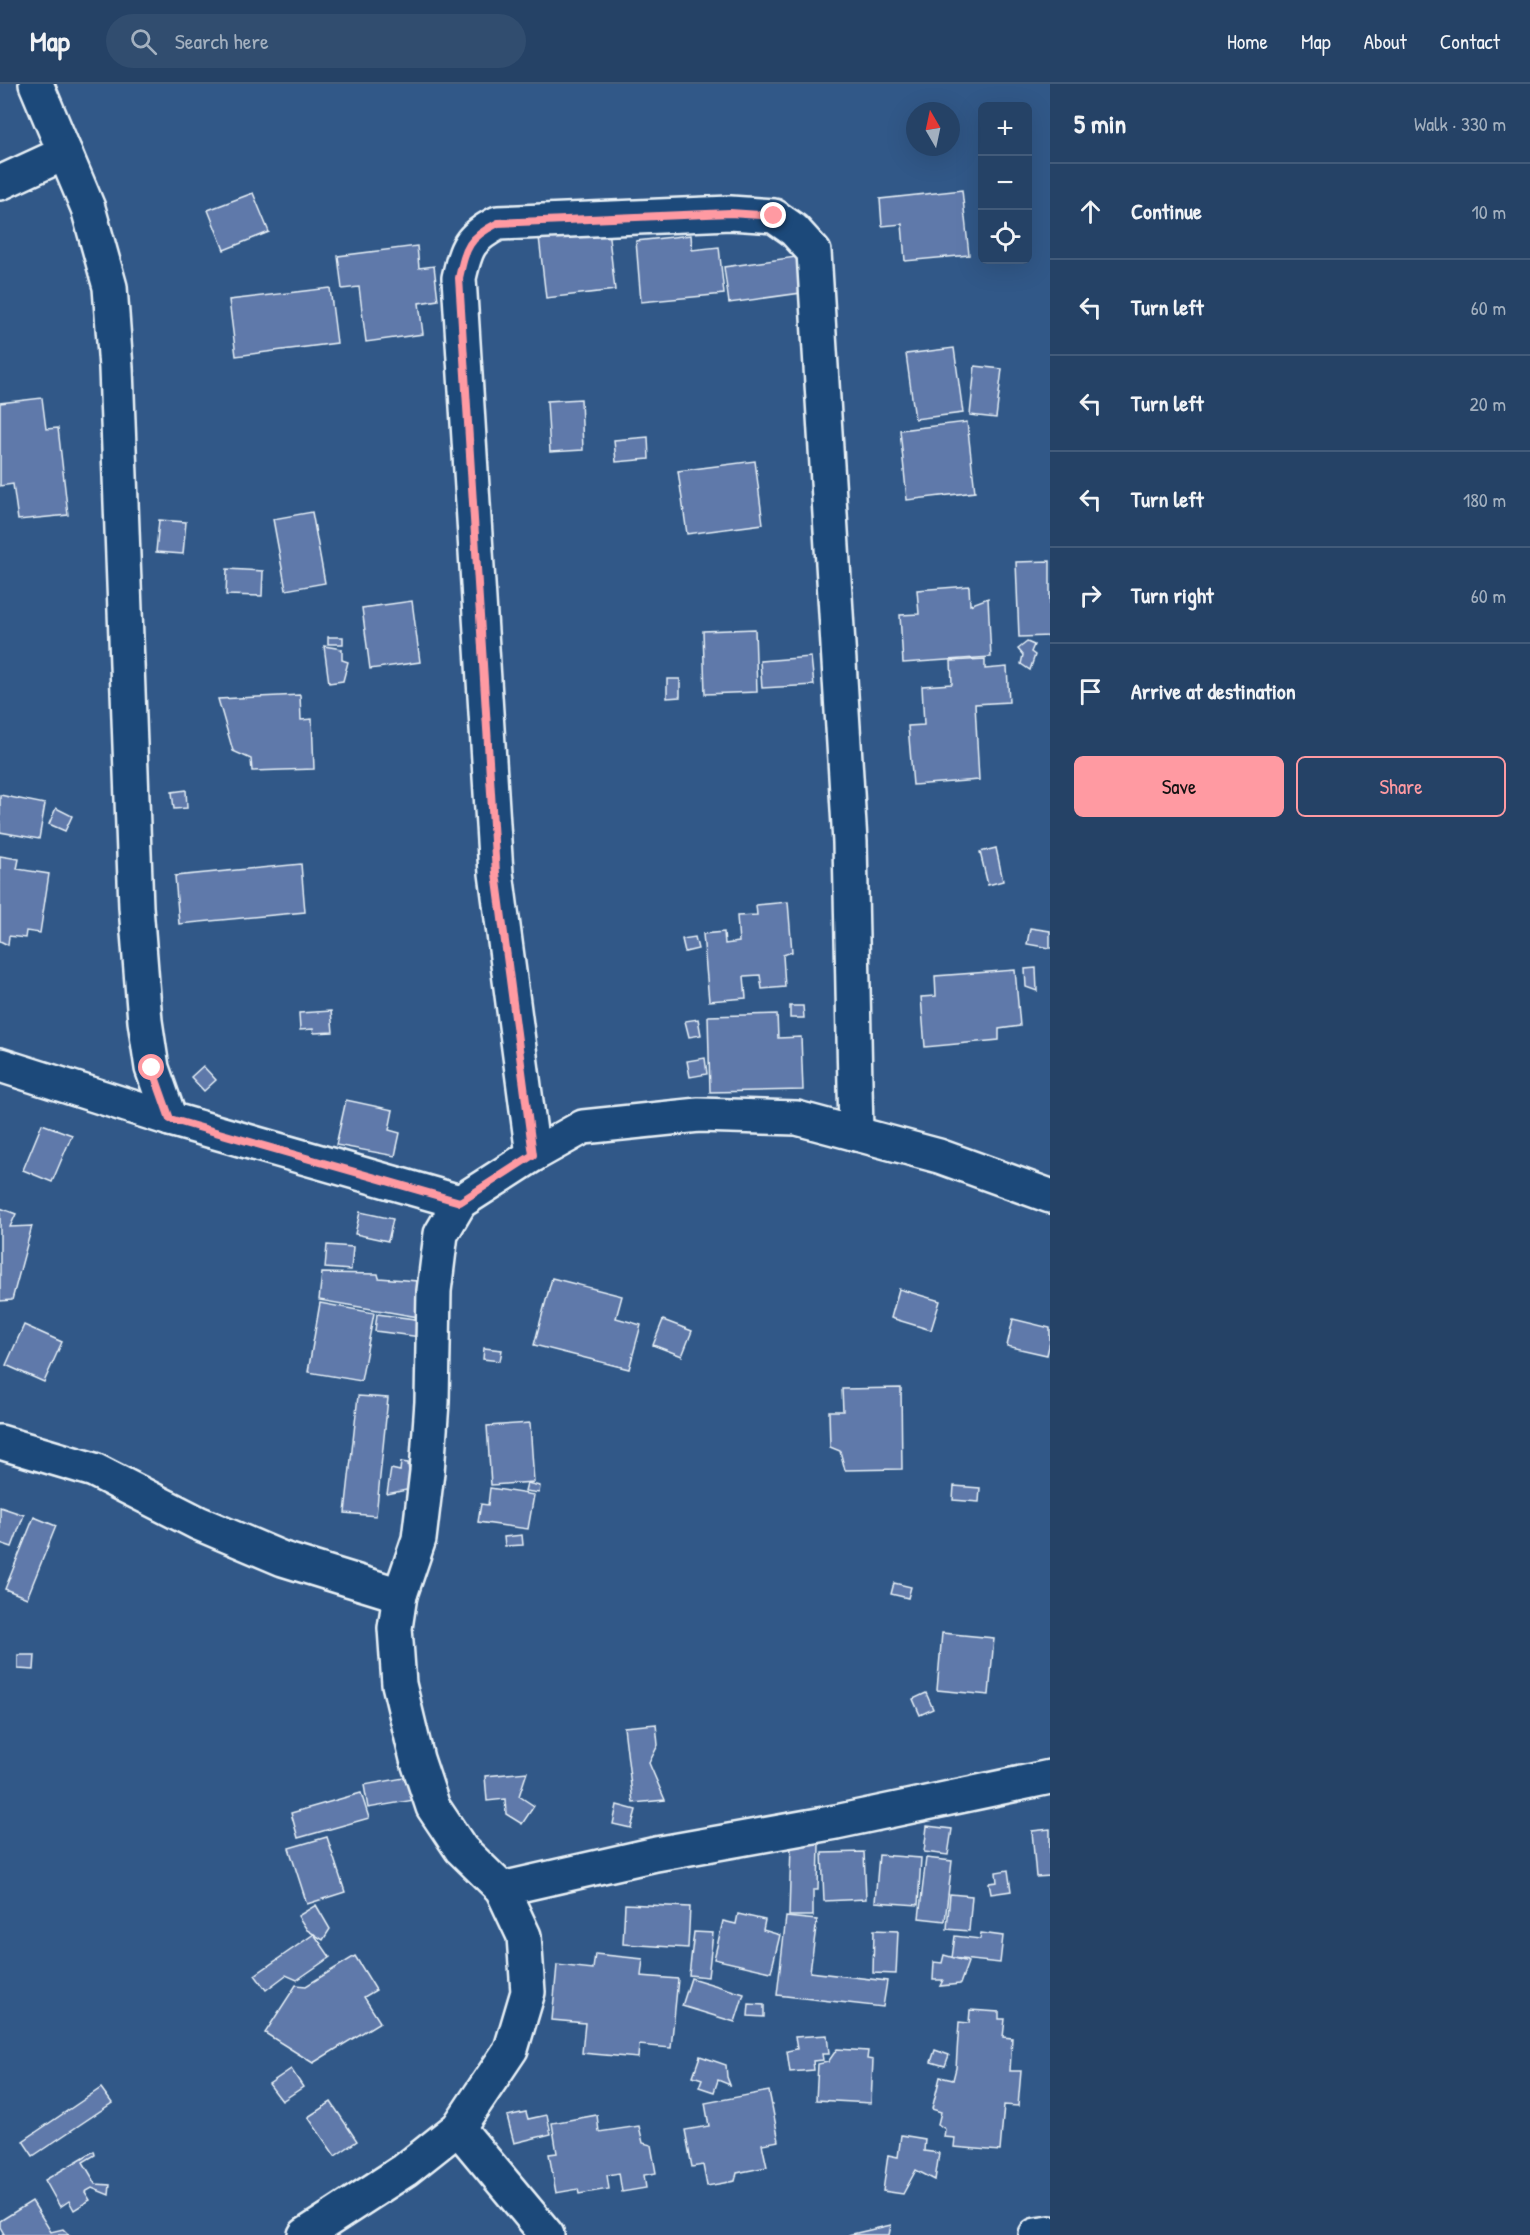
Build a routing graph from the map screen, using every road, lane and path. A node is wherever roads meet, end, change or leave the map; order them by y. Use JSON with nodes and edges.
{"nodes":[{"id":1,"x":36,"y":84,"type":"edge"},
{"id":2,"x":65,"y":153,"type":"junction"},
{"id":3,"x":0,"y":183,"type":"edge"},
{"id":4,"x":0,"y":1065,"type":"edge"},
{"id":5,"x":170,"y":1119,"type":"junction"},
{"id":6,"x":856,"y":1134,"type":"junction"},
{"id":7,"x":533,"y":1155,"type":"junction"},
{"id":8,"x":1050,"y":1196,"type":"edge"},
{"id":9,"x":460,"y":1202,"type":"junction"},
{"id":10,"x":0,"y":1442,"type":"edge"},
{"id":11,"x":400,"y":1595,"type":"junction"},
{"id":12,"x":1050,"y":1777,"type":"edge"},
{"id":13,"x":502,"y":1889,"type":"junction"},
{"id":14,"x":458,"y":2128,"type":"junction"},
{"id":15,"x":1050,"y":2233,"type":"edge"},
{"id":16,"x":304,"y":2235,"type":"edge"},
{"id":17,"x":548,"y":2235,"type":"edge"},
{"id":18,"x":1036,"y":2235,"type":"edge"}],
"edges":[{"from":1,"to":2,"type":"street"},
{"from":2,"to":3,"type":"street"},
{"from":2,"to":5,"type":"street"},
{"from":4,"to":5,"type":"street"},
{"from":5,"to":9,"type":"street"},
{"from":6,"to":7,"type":"street"},
{"from":6,"to":7,"type":"street"},
{"from":6,"to":8,"type":"street"},
{"from":7,"to":9,"type":"street"},
{"from":9,"to":11,"type":"street"},
{"from":10,"to":11,"type":"street"},
{"from":11,"to":13,"type":"street"},
{"from":12,"to":13,"type":"street"},
{"from":13,"to":14,"type":"street"},
{"from":14,"to":16,"type":"street"},
{"from":14,"to":17,"type":"street"},
{"from":15,"to":18,"type":"street"}]}
